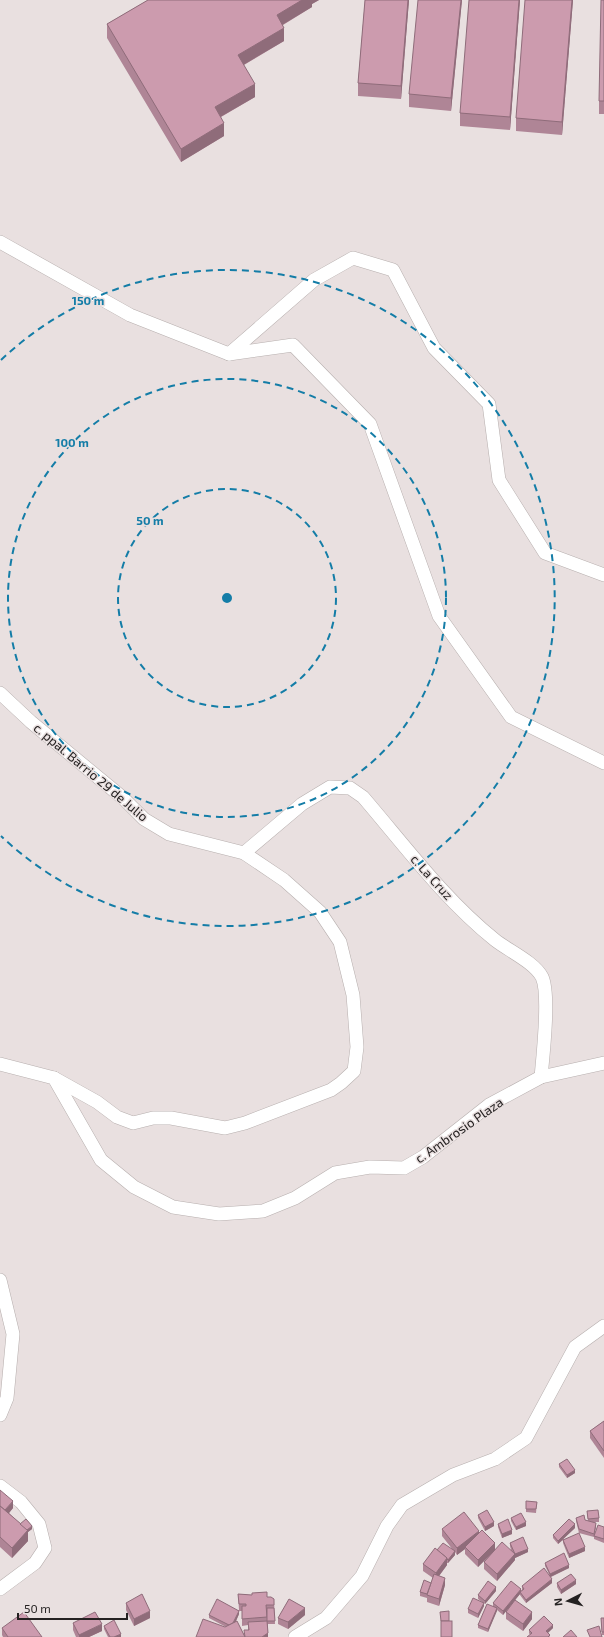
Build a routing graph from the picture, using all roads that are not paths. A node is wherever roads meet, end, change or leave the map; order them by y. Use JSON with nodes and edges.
{"nodes":[{"id":1,"x":0,"y":242,"type":"edge"},
{"id":2,"x":229,"y":354,"type":"junction"},
{"id":3,"x":604,"y":575,"type":"edge"},
{"id":4,"x":0,"y":693,"type":"edge"},
{"id":5,"x":604,"y":763,"type":"edge"},
{"id":6,"x":244,"y":853,"type":"junction"},
{"id":7,"x":604,"y":1063,"type":"edge"},
{"id":8,"x":0,"y":1064,"type":"edge"},
{"id":9,"x":541,"y":1077,"type":"junction"},
{"id":10,"x":54,"y":1078,"type":"junction"},
{"id":11,"x":0,"y":1280,"type":"edge"},
{"id":12,"x":604,"y":1326,"type":"edge"},
{"id":13,"x":0,"y":1415,"type":"edge"},
{"id":14,"x":0,"y":1486,"type":"edge"},
{"id":15,"x":0,"y":1589,"type":"edge"},
{"id":16,"x":295,"y":1637,"type":"edge"}],
"edges":[{"from":1,"to":2,"type":"street"},
{"from":2,"to":3,"type":"street"},
{"from":2,"to":5,"type":"street"},
{"from":4,"to":6,"type":"street","name":"c. ppal. Barrio 29 de Julio"},
{"from":6,"to":9,"type":"street","name":"c. La Cruz"},
{"from":6,"to":10,"type":"street","name":"c. ppal. Barrio 29 de Julio"},
{"from":7,"to":9,"type":"street","name":"c. Ambrosio Plaza"},
{"from":8,"to":10,"type":"street"},
{"from":9,"to":10,"type":"street","name":"c. Ambrosio Plaza"},
{"from":11,"to":13,"type":"street"},
{"from":12,"to":16,"type":"street"},
{"from":14,"to":15,"type":"street"}]}
